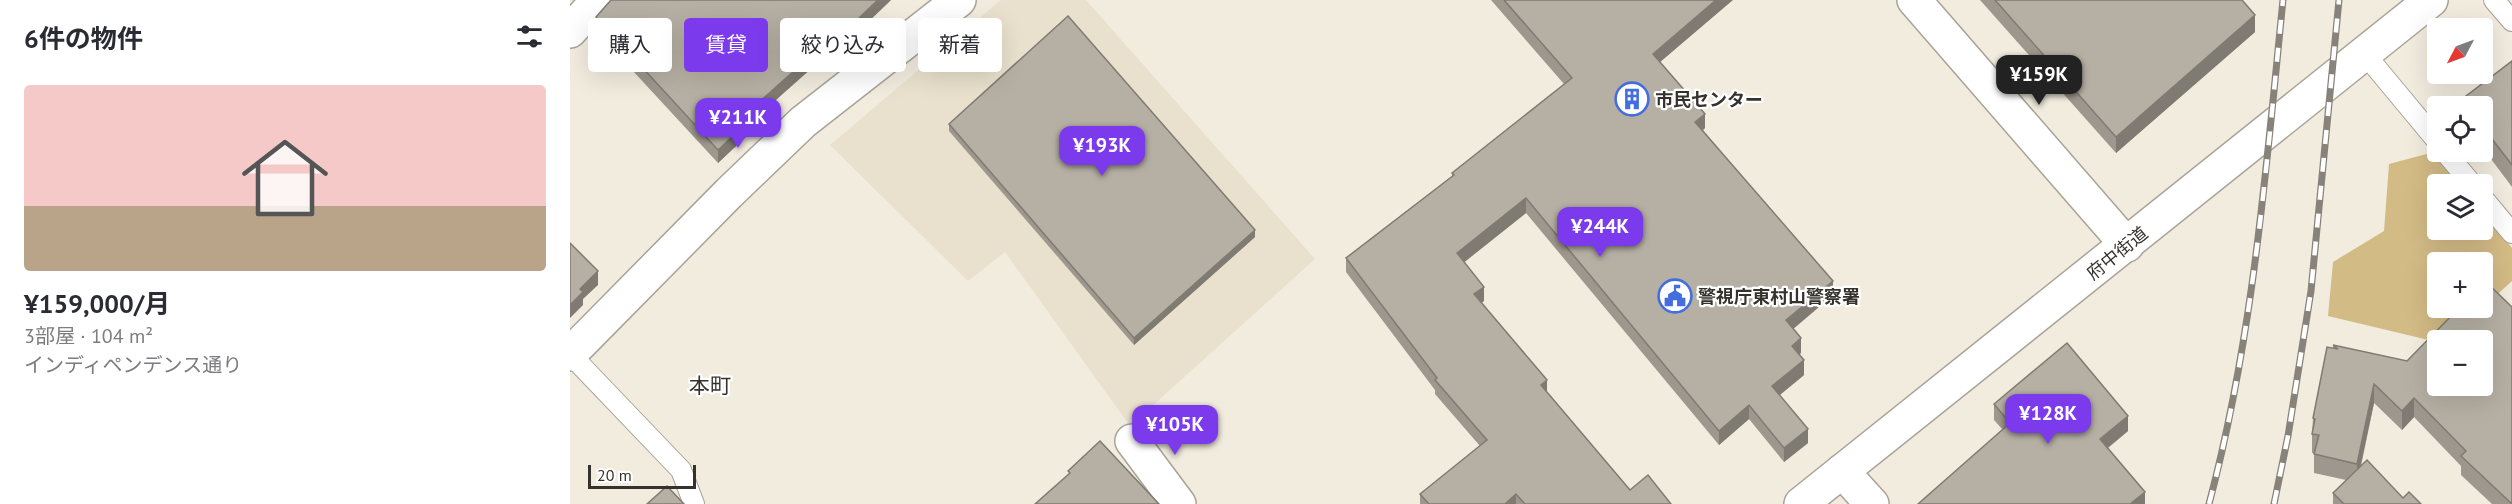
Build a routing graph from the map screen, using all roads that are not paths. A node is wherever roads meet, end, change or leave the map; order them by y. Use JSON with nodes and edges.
{"nodes":[{"id":1,"x":598,"y":0,"type":"edge"},
{"id":2,"x":959,"y":0,"type":"edge"},
{"id":3,"x":1914,"y":0,"type":"edge"},
{"id":4,"x":2431,"y":0,"type":"edge"},
{"id":5,"x":2494,"y":0,"type":"edge"},
{"id":6,"x":2512,"y":21,"type":"edge"},
{"id":7,"x":570,"y":31,"type":"edge"},
{"id":8,"x":2364,"y":53,"type":"junction"},
{"id":9,"x":2427,"y":129,"type":"edge"},
{"id":10,"x":2453,"y":162,"type":"edge"},
{"id":11,"x":2464,"y":174,"type":"edge"},
{"id":12,"x":2493,"y":210,"type":"edge"},
{"id":13,"x":2512,"y":232,"type":"edge"},
{"id":14,"x":2127,"y":246,"type":"junction"},
{"id":15,"x":570,"y":354,"type":"edge"},
{"id":16,"x":1132,"y":441,"type":"dead end"},
{"id":17,"x":1842,"y":471,"type":"junction"},
{"id":18,"x":1177,"y":503,"type":"edge"},
{"id":19,"x":694,"y":504,"type":"edge"},
{"id":20,"x":1801,"y":504,"type":"edge"},
{"id":21,"x":1872,"y":504,"type":"edge"}],
"edges":[{"from":1,"to":7,"type":"street"},
{"from":2,"to":15,"type":"street"},
{"from":3,"to":14,"type":"street"},
{"from":4,"to":8,"type":"street","name":"府中街道"},
{"from":5,"to":6,"type":"lane"},
{"from":8,"to":9,"type":"lane"},
{"from":8,"to":14,"type":"street","name":"府中街道"},
{"from":10,"to":11,"type":"lane"},
{"from":12,"to":13,"type":"lane"},
{"from":14,"to":17,"type":"street","name":"府中街道"},
{"from":15,"to":19,"type":"lane"},
{"from":16,"to":18,"type":"street"},
{"from":17,"to":20,"type":"street","name":"府中街道"},
{"from":17,"to":21,"type":"street"}]}
